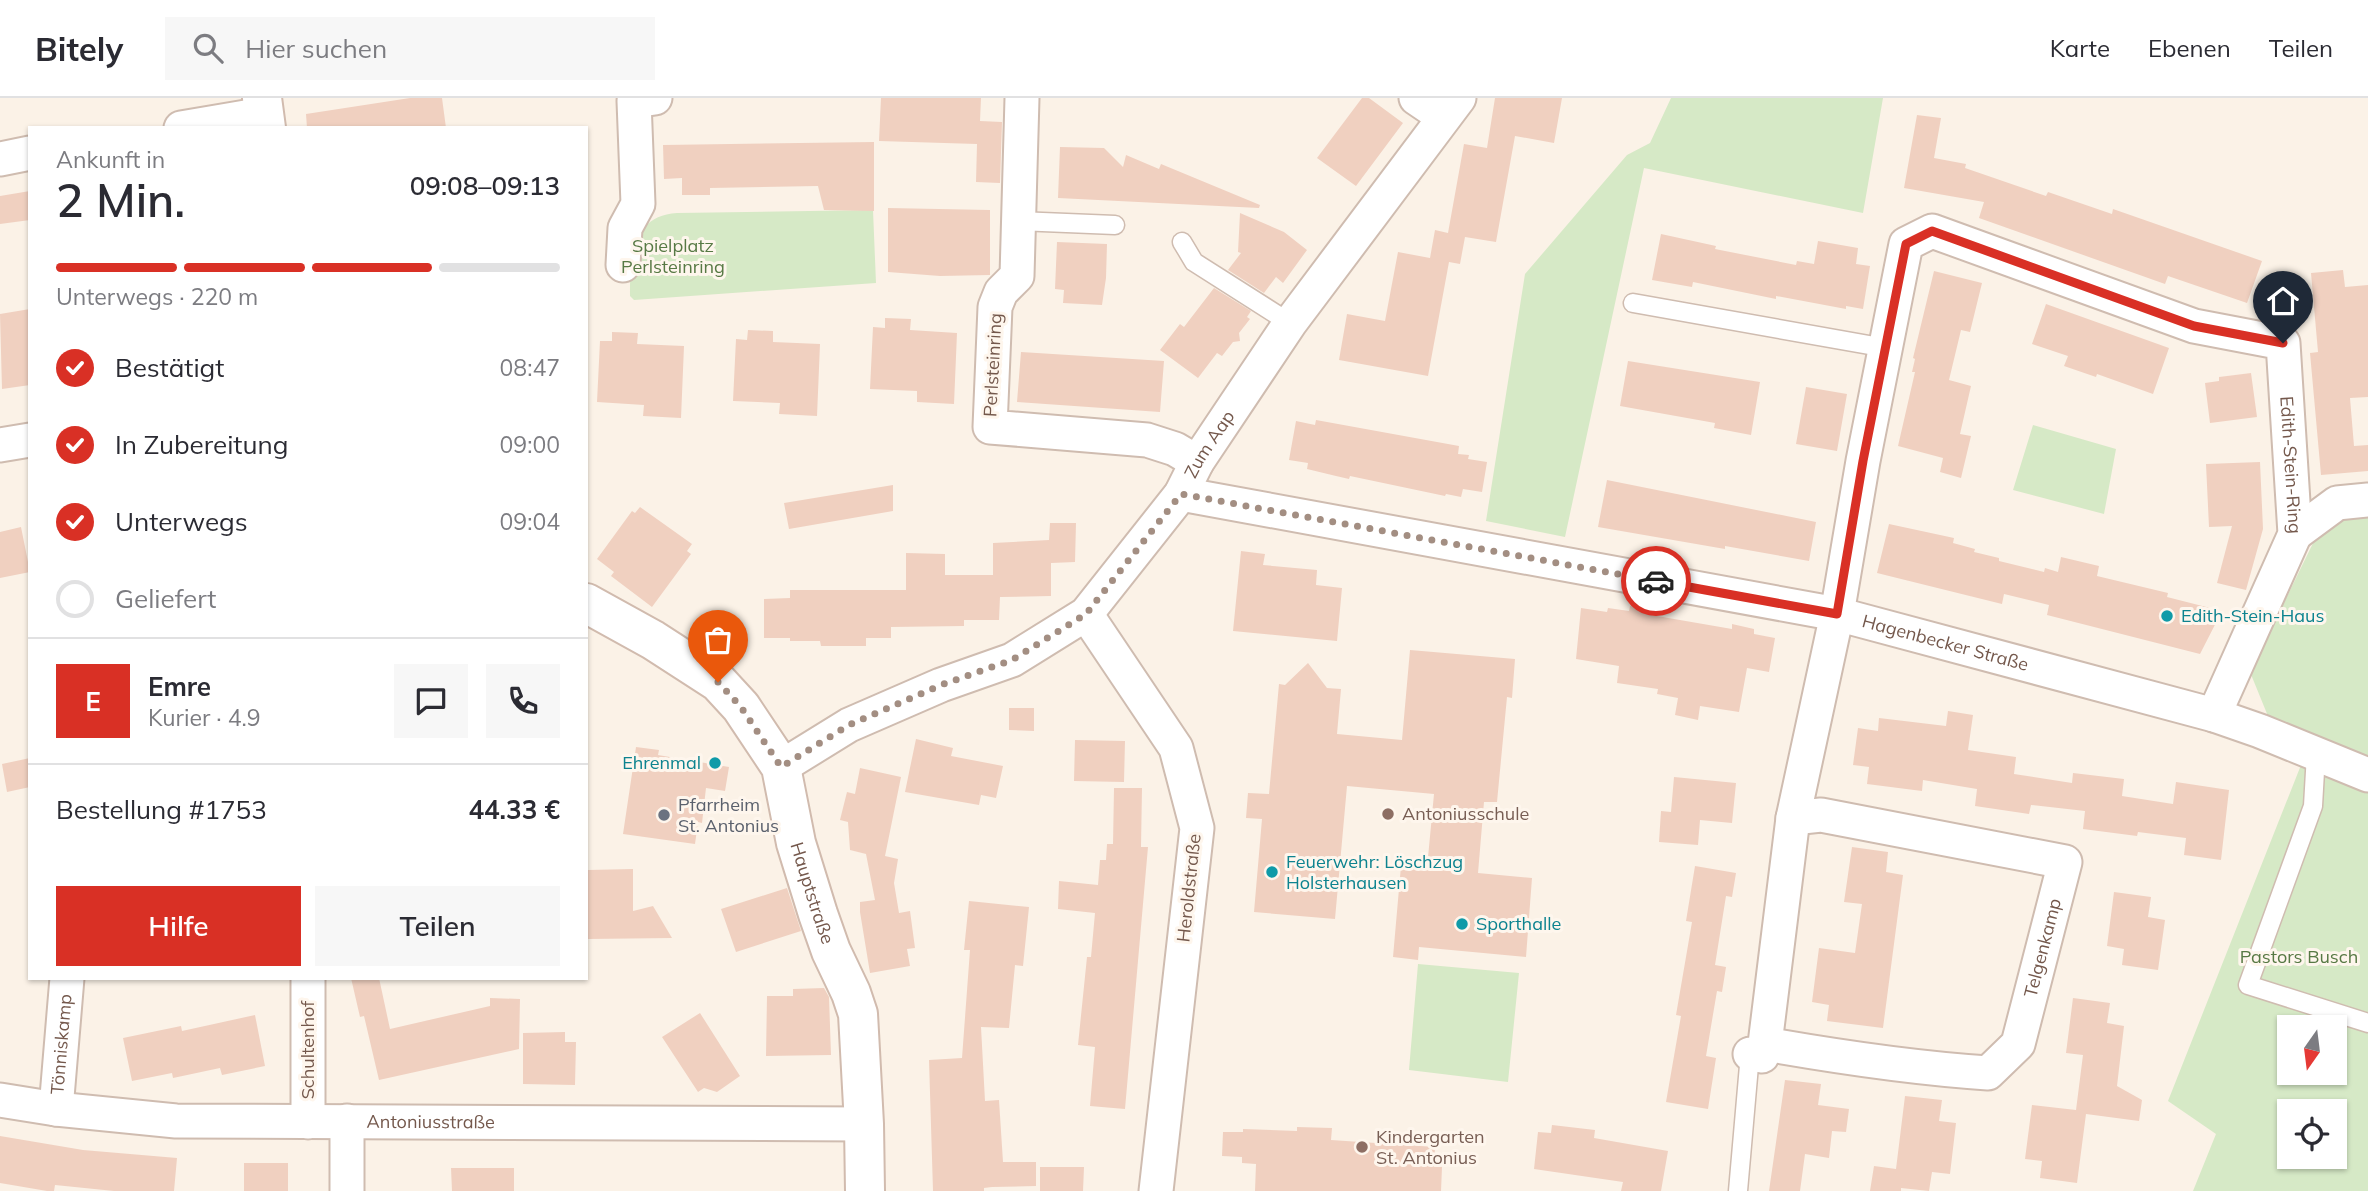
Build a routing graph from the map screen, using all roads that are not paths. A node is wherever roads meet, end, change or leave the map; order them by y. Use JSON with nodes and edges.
{"nodes":[{"id":1,"x":655,"y":98,"type":"edge"},
{"id":2,"x":1021,"y":98,"type":"edge"},
{"id":3,"x":1416,"y":98,"type":"edge"},
{"id":4,"x":1452,"y":107,"type":"edge"},
{"id":5,"x":264,"y":113,"type":"edge"},
{"id":6,"x":192,"y":126,"type":"edge"},
{"id":7,"x":28,"y":153,"type":"edge"},
{"id":8,"x":0,"y":159,"type":"edge"},
{"id":9,"x":1018,"y":221,"type":"junction"},
{"id":10,"x":1115,"y":225,"type":"dead end"},
{"id":11,"x":1182,"y":242,"type":"dead end"},
{"id":12,"x":623,"y":265,"type":"dead end"},
{"id":13,"x":1633,"y":303,"type":"dead end"},
{"id":14,"x":1290,"y":323,"type":"junction"},
{"id":15,"x":1886,"y":348,"type":"junction"},
{"id":16,"x":28,"y":440,"type":"edge"},
{"id":17,"x":0,"y":445,"type":"edge"},
{"id":18,"x":1197,"y":462,"type":"junction"},
{"id":19,"x":1181,"y":494,"type":"junction"},
{"id":20,"x":2368,"y":500,"type":"edge"},
{"id":21,"x":2295,"y":534,"type":"junction"},
{"id":22,"x":588,"y":604,"type":"edge"},
{"id":23,"x":1086,"y":614,"type":"junction"},
{"id":24,"x":1837,"y":614,"type":"junction"},
{"id":25,"x":2214,"y":715,"type":"junction"},
{"id":26,"x":2316,"y":754,"type":"junction"},
{"id":27,"x":781,"y":767,"type":"junction"},
{"id":28,"x":2368,"y":775,"type":"edge"},
{"id":29,"x":1793,"y":818,"type":"junction"},
{"id":30,"x":66,"y":980,"type":"edge"},
{"id":31,"x":308,"y":980,"type":"edge"},
{"id":32,"x":2368,"y":1023,"type":"edge"},
{"id":33,"x":1757,"y":1049,"type":"junction"},
{"id":34,"x":0,"y":1100,"type":"edge"},
{"id":35,"x":56,"y":1109,"type":"junction"},
{"id":36,"x":347,"y":1121,"type":"junction"},
{"id":37,"x":308,"y":1122,"type":"junction"},
{"id":38,"x":864,"y":1124,"type":"junction"},
{"id":39,"x":347,"y":1191,"type":"edge"},
{"id":40,"x":865,"y":1191,"type":"edge"},
{"id":41,"x":1156,"y":1191,"type":"edge"},
{"id":42,"x":1738,"y":1191,"type":"edge"}],
"edges":[{"from":1,"to":12,"type":"street"},
{"from":2,"to":9,"type":"street","name":"Perlsteinring"},
{"from":3,"to":4,"type":"street"},
{"from":4,"to":14,"type":"street","name":"Zum Aap"},
{"from":5,"to":6,"type":"street"},
{"from":7,"to":8,"type":"street"},
{"from":9,"to":10,"type":"lane"},
{"from":9,"to":18,"type":"street","name":"Perlsteinring"},
{"from":11,"to":14,"type":"lane"},
{"from":13,"to":15,"type":"lane"},
{"from":14,"to":18,"type":"street","name":"Zum Aap"},
{"from":15,"to":21,"type":"street","name":"Edith-Stein-Ring"},
{"from":15,"to":24,"type":"street","name":"Edith-Stein-Ring"},
{"from":16,"to":17,"type":"street"},
{"from":18,"to":19,"type":"street","name":"Zum Aap"},
{"from":19,"to":23,"type":"street","name":"Zum Aap"},
{"from":19,"to":24,"type":"street","name":"Hagenbecker Straße"},
{"from":20,"to":21,"type":"street"},
{"from":21,"to":25,"type":"street","name":"Edith-Stein-Ring"},
{"from":22,"to":27,"type":"main road","name":"Hauptstraße"},
{"from":23,"to":27,"type":"street","name":"Zum Aap"},
{"from":23,"to":41,"type":"street","name":"Heroldstraße"},
{"from":24,"to":25,"type":"street","name":"Hagenbecker Straße"},
{"from":24,"to":29,"type":"street"},
{"from":25,"to":26,"type":"street","name":"Hagenbecker Straße"},
{"from":26,"to":28,"type":"street","name":"Hagenbecker Straße"},
{"from":26,"to":32,"type":"lane"},
{"from":27,"to":38,"type":"main road","name":"Hauptstraße"},
{"from":29,"to":33,"type":"street"},
{"from":29,"to":33,"type":"street","name":"Telgenkamp"},
{"from":30,"to":35,"type":"street","name":"Tönniskamp"},
{"from":31,"to":37,"type":"street","name":"Schultenhof"},
{"from":33,"to":42,"type":"lane"},
{"from":34,"to":35,"type":"street","name":"Antoniusstraße"},
{"from":35,"to":37,"type":"street","name":"Antoniusstraße"},
{"from":36,"to":37,"type":"street","name":"Antoniusstraße"},
{"from":36,"to":38,"type":"street","name":"Antoniusstraße"},
{"from":36,"to":39,"type":"street"},
{"from":38,"to":40,"type":"main road","name":"Hauptstraße"}]}
